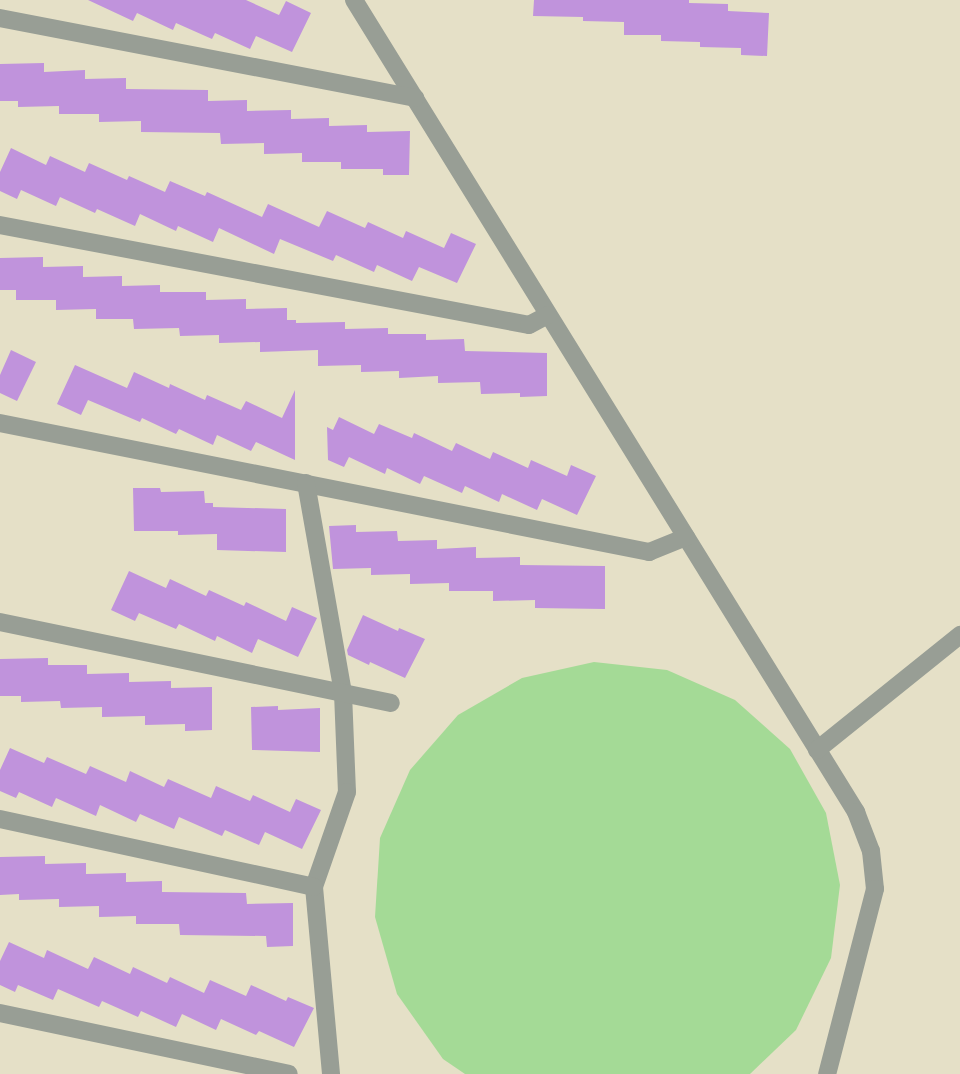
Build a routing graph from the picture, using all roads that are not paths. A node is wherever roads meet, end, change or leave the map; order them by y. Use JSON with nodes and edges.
{"nodes":[{"id":1,"x":354,"y":0,"type":"edge"},
{"id":2,"x":0,"y":18,"type":"edge"},
{"id":3,"x":415,"y":98,"type":"junction"},
{"id":4,"x":0,"y":225,"type":"edge"},
{"id":5,"x":548,"y":315,"type":"junction"},
{"id":6,"x":0,"y":423,"type":"edge"},
{"id":7,"x":306,"y":483,"type":"junction"},
{"id":8,"x":686,"y":537,"type":"junction"},
{"id":9,"x":0,"y":622,"type":"edge"},
{"id":10,"x":960,"y":635,"type":"edge"},
{"id":11,"x":343,"y":693,"type":"junction"},
{"id":12,"x":391,"y":703,"type":"dead end"},
{"id":13,"x":818,"y":750,"type":"junction"},
{"id":14,"x":0,"y":819,"type":"edge"},
{"id":15,"x":314,"y":887,"type":"junction"},
{"id":16,"x":0,"y":1013,"type":"edge"},
{"id":17,"x":289,"y":1074,"type":"edge"},
{"id":18,"x":331,"y":1074,"type":"edge"},
{"id":19,"x":827,"y":1074,"type":"edge"}],
"edges":[{"from":1,"to":3,"type":"street"},
{"from":2,"to":3,"type":"street"},
{"from":3,"to":5,"type":"street"},
{"from":4,"to":5,"type":"street"},
{"from":5,"to":8,"type":"street"},
{"from":6,"to":7,"type":"street"},
{"from":7,"to":8,"type":"street"},
{"from":7,"to":11,"type":"street"},
{"from":8,"to":13,"type":"street"},
{"from":9,"to":11,"type":"street"},
{"from":10,"to":13,"type":"street"},
{"from":11,"to":12,"type":"street"},
{"from":11,"to":15,"type":"street"},
{"from":13,"to":19,"type":"street"},
{"from":14,"to":15,"type":"street"},
{"from":15,"to":18,"type":"street"},
{"from":16,"to":17,"type":"street"}]}
